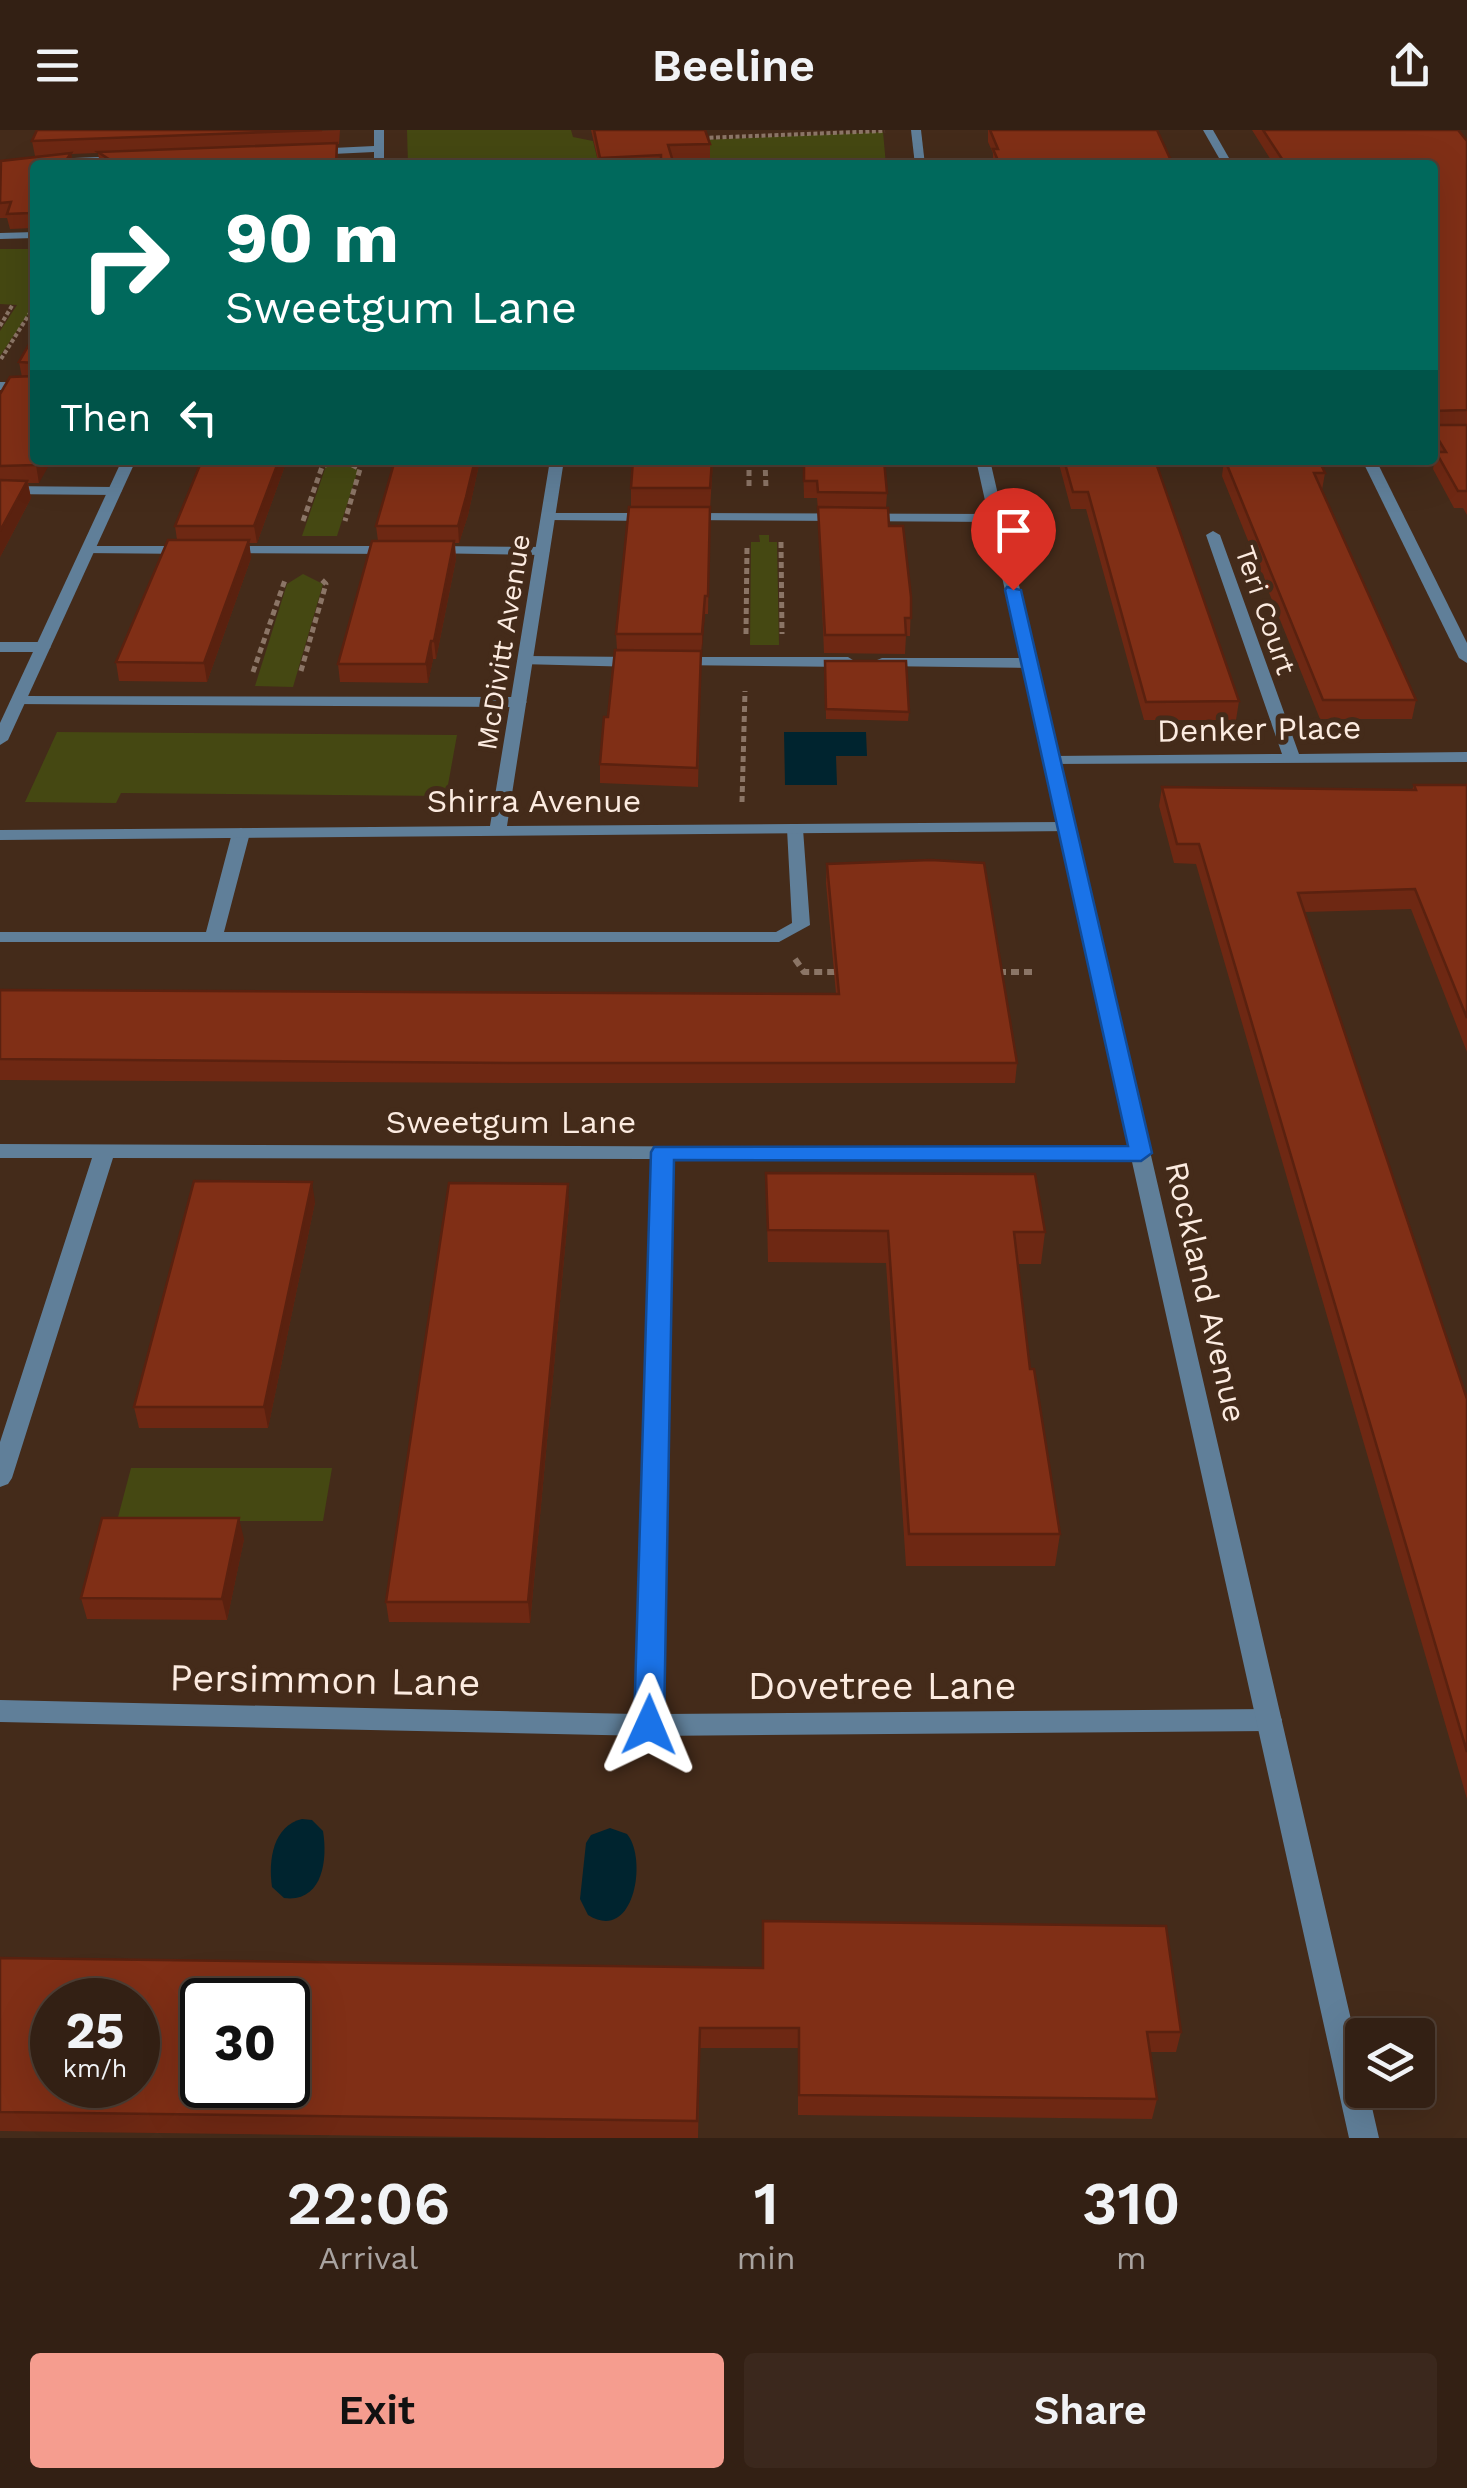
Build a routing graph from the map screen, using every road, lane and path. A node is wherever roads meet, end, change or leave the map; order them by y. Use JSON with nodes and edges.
{"nodes":[{"id":1,"x":379,"y":130,"type":"edge"},
{"id":2,"x":721,"y":130,"type":"edge"},
{"id":3,"x":744,"y":130,"type":"edge"},
{"id":4,"x":916,"y":130,"type":"edge"},
{"id":5,"x":1208,"y":130,"type":"edge"},
{"id":6,"x":886,"y":131,"type":"edge"},
{"id":7,"x":747,"y":136,"type":"junction"},
{"id":8,"x":726,"y":137,"type":"junction"},
{"id":9,"x":690,"y":139,"type":"edge"},
{"id":10,"x":379,"y":149,"type":"junction"},
{"id":11,"x":290,"y":152,"type":"edge"},
{"id":12,"x":129,"y":159,"type":"edge"},
{"id":13,"x":103,"y":160,"type":"edge"},
{"id":14,"x":379,"y":160,"type":"edge"},
{"id":15,"x":919,"y":160,"type":"edge"},
{"id":16,"x":1225,"y":160,"type":"edge"},
{"id":17,"x":30,"y":163,"type":"edge"},
{"id":18,"x":0,"y":164,"type":"edge"},
{"id":19,"x":30,"y":235,"type":"edge"},
{"id":20,"x":0,"y":236,"type":"edge"},
{"id":21,"x":14,"y":304,"type":"dead end"},
{"id":22,"x":30,"y":313,"type":"edge"},
{"id":23,"x":0,"y":326,"type":"edge"},
{"id":24,"x":0,"y":361,"type":"edge"},
{"id":25,"x":0,"y":386,"type":"edge"},
{"id":26,"x":30,"y":386,"type":"edge"},
{"id":27,"x":127,"y":465,"type":"edge"},
{"id":28,"x":325,"y":465,"type":"edge"},
{"id":29,"x":352,"y":465,"type":"edge"},
{"id":30,"x":556,"y":465,"type":"edge"},
{"id":31,"x":749,"y":465,"type":"edge"},
{"id":32,"x":765,"y":465,"type":"edge"},
{"id":33,"x":984,"y":465,"type":"edge"},
{"id":34,"x":1371,"y":465,"type":"edge"},
{"id":35,"x":0,"y":490,"type":"edge"},
{"id":36,"x":115,"y":491,"type":"junction"},
{"id":37,"x":766,"y":503,"type":"dead end"},
{"id":38,"x":749,"y":504,"type":"dead end"},
{"id":39,"x":548,"y":516,"type":"junction"},
{"id":40,"x":996,"y":518,"type":"junction"},
{"id":41,"x":1214,"y":535,"type":"dead end"},
{"id":42,"x":340,"y":536,"type":"dead end"},
{"id":43,"x":298,"y":537,"type":"dead end"},
{"id":44,"x":756,"y":541,"type":"dead end"},
{"id":45,"x":771,"y":541,"type":"dead end"},
{"id":46,"x":88,"y":550,"type":"junction"},
{"id":47,"x":543,"y":551,"type":"junction"},
{"id":48,"x":294,"y":576,"type":"dead end"},
{"id":49,"x":312,"y":578,"type":"dead end"},
{"id":50,"x":746,"y":645,"type":"dead end"},
{"id":51,"x":782,"y":645,"type":"dead end"},
{"id":52,"x":0,"y":646,"type":"edge"},
{"id":53,"x":43,"y":647,"type":"junction"},
{"id":54,"x":1467,"y":658,"type":"edge"},
{"id":55,"x":526,"y":661,"type":"junction"},
{"id":56,"x":1030,"y":663,"type":"junction"},
{"id":57,"x":248,"y":687,"type":"dead end"},
{"id":58,"x":297,"y":687,"type":"dead end"},
{"id":59,"x":754,"y":690,"type":"dead end"},
{"id":60,"x":18,"y":701,"type":"junction"},
{"id":61,"x":519,"y":702,"type":"junction"},
{"id":62,"x":0,"y":740,"type":"edge"},
{"id":63,"x":1467,"y":757,"type":"edge"},
{"id":64,"x":1292,"y":758,"type":"junction"},
{"id":65,"x":1052,"y":761,"type":"junction"},
{"id":66,"x":742,"y":803,"type":"dead end"},
{"id":67,"x":1068,"y":827,"type":"junction"},
{"id":68,"x":795,"y":829,"type":"junction"},
{"id":69,"x":498,"y":832,"type":"junction"},
{"id":70,"x":241,"y":834,"type":"junction"},
{"id":71,"x":0,"y":835,"type":"edge"},
{"id":72,"x":0,"y":937,"type":"edge"},
{"id":73,"x":214,"y":937,"type":"junction"},
{"id":74,"x":779,"y":937,"type":"junction"},
{"id":75,"x":842,"y":972,"type":"edge"},
{"id":76,"x":994,"y":972,"type":"edge"},
{"id":77,"x":1032,"y":972,"type":"dead end"},
{"id":78,"x":105,"y":1150,"type":"junction"},
{"id":79,"x":0,"y":1151,"type":"edge"},
{"id":80,"x":662,"y":1152,"type":"junction"},
{"id":81,"x":1141,"y":1153,"type":"junction"},
{"id":82,"x":0,"y":1478,"type":"edge"},
{"id":83,"x":0,"y":1711,"type":"edge"},
{"id":84,"x":1269,"y":1720,"type":"junction"},
{"id":85,"x":649,"y":1725,"type":"junction"},
{"id":86,"x":1364,"y":2138,"type":"edge"}],
"edges":[{"from":1,"to":10,"type":"street"},
{"from":2,"to":8,"type":"path"},
{"from":3,"to":7,"type":"path"},
{"from":4,"to":15,"type":"street"},
{"from":5,"to":16,"type":"street"},
{"from":6,"to":7,"type":"path"},
{"from":7,"to":8,"type":"path"},
{"from":8,"to":9,"type":"path"},
{"from":10,"to":11,"type":"street"},
{"from":10,"to":14,"type":"street"},
{"from":12,"to":13,"type":"street"},
{"from":17,"to":18,"type":"street"},
{"from":19,"to":20,"type":"street"},
{"from":21,"to":23,"type":"path"},
{"from":22,"to":24,"type":"path"},
{"from":25,"to":26,"type":"street"},
{"from":27,"to":36,"type":"street"},
{"from":28,"to":43,"type":"path"},
{"from":29,"to":42,"type":"path"},
{"from":30,"to":39,"type":"street","name":"McDivitt Avenue"},
{"from":31,"to":38,"type":"path"},
{"from":32,"to":37,"type":"path"},
{"from":33,"to":40,"type":"street","name":"Rockland Avenue"},
{"from":34,"to":54,"type":"street"},
{"from":35,"to":36,"type":"street"},
{"from":36,"to":46,"type":"street"},
{"from":39,"to":40,"type":"street"},
{"from":39,"to":47,"type":"street","name":"McDivitt Avenue"},
{"from":40,"to":56,"type":"street","name":"Rockland Avenue"},
{"from":41,"to":64,"type":"street","name":"Teri Court"},
{"from":44,"to":50,"type":"path"},
{"from":45,"to":51,"type":"path"},
{"from":46,"to":47,"type":"street"},
{"from":46,"to":53,"type":"street"},
{"from":47,"to":55,"type":"street","name":"McDivitt Avenue"},
{"from":48,"to":57,"type":"path"},
{"from":49,"to":58,"type":"path"},
{"from":52,"to":53,"type":"street"},
{"from":53,"to":60,"type":"street"},
{"from":55,"to":56,"type":"street"},
{"from":55,"to":61,"type":"street","name":"McDivitt Avenue"},
{"from":56,"to":65,"type":"street","name":"Rockland Avenue"},
{"from":59,"to":66,"type":"path"},
{"from":60,"to":61,"type":"street"},
{"from":60,"to":62,"type":"street"},
{"from":61,"to":69,"type":"street","name":"McDivitt Avenue"},
{"from":63,"to":64,"type":"street","name":"Denker Place"},
{"from":64,"to":65,"type":"street","name":"Denker Place"},
{"from":65,"to":67,"type":"street","name":"Rockland Avenue"},
{"from":67,"to":68,"type":"street","name":"Shirra Avenue"},
{"from":67,"to":81,"type":"street","name":"Rockland Avenue"},
{"from":68,"to":69,"type":"street","name":"Shirra Avenue"},
{"from":68,"to":74,"type":"street"},
{"from":69,"to":70,"type":"street","name":"Shirra Avenue"},
{"from":70,"to":71,"type":"street","name":"Shirra Avenue"},
{"from":70,"to":73,"type":"street"},
{"from":72,"to":73,"type":"street"},
{"from":73,"to":74,"type":"street"},
{"from":74,"to":75,"type":"path"},
{"from":76,"to":77,"type":"path"},
{"from":78,"to":79,"type":"street","name":"Sweetgum Lane"},
{"from":78,"to":80,"type":"street","name":"Sweetgum Lane"},
{"from":78,"to":82,"type":"street"},
{"from":80,"to":81,"type":"street","name":"Sweetgum Lane"},
{"from":80,"to":85,"type":"street"},
{"from":81,"to":84,"type":"street","name":"Rockland Avenue"},
{"from":83,"to":85,"type":"street","name":"Persimmon Lane"},
{"from":84,"to":85,"type":"street","name":"Dovetree Lane"},
{"from":84,"to":86,"type":"street","name":"Rockland Avenue"}]}
